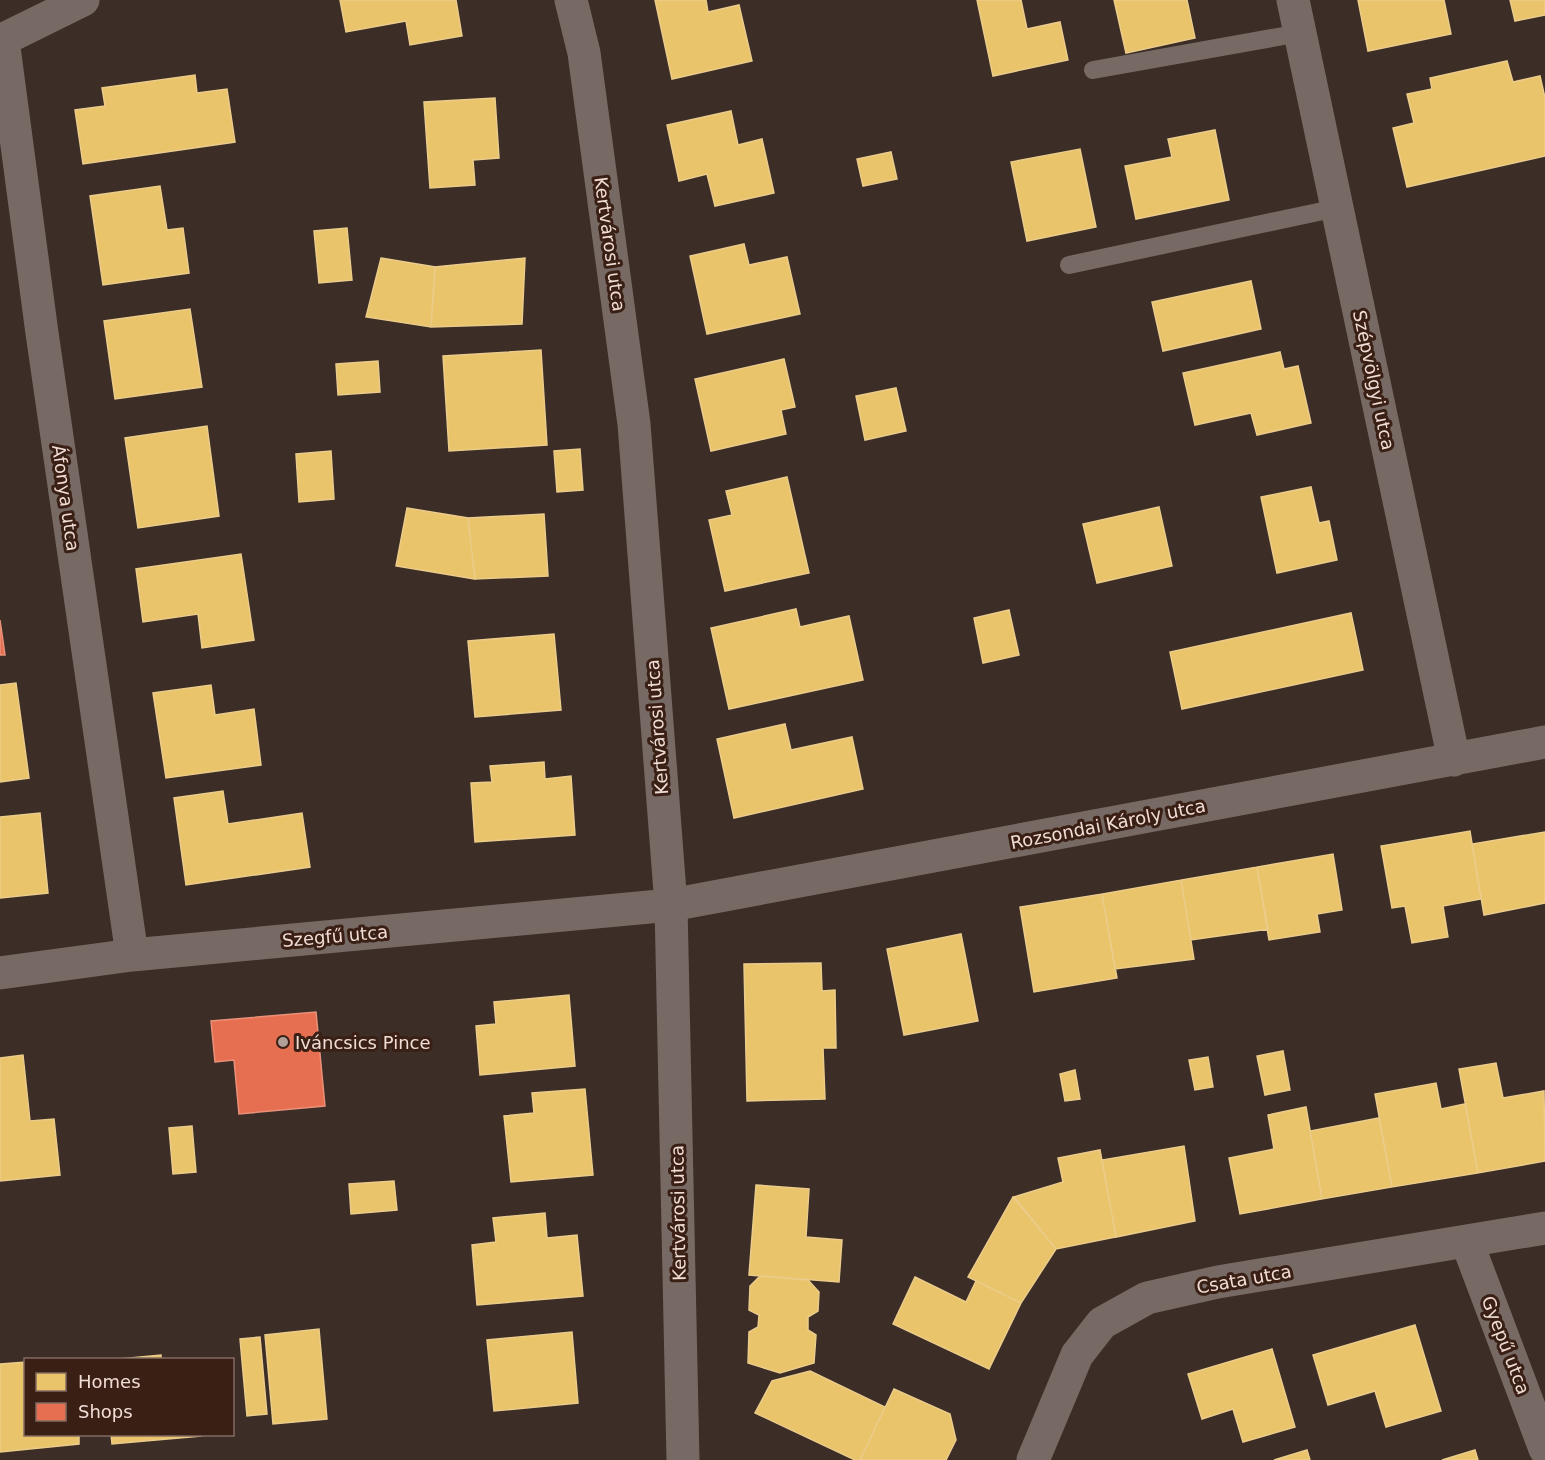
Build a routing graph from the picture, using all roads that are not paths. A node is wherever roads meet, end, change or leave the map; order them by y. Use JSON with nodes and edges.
{"nodes":[{"id":1,"x":83,"y":0,"type":"edge"},
{"id":2,"x":571,"y":0,"type":"edge"},
{"id":3,"x":1293,"y":0,"type":"edge"},
{"id":4,"x":1300,"y":33,"type":"junction"},
{"id":5,"x":1,"y":40,"type":"edge"},
{"id":6,"x":1093,"y":70,"type":"dead end"},
{"id":7,"x":1337,"y":208,"type":"junction"},
{"id":8,"x":1069,"y":265,"type":"dead end"},
{"id":9,"x":1545,"y":742,"type":"edge"},
{"id":10,"x":1454,"y":760,"type":"junction"},
{"id":11,"x":671,"y":905,"type":"junction"},
{"id":12,"x":132,"y":955,"type":"junction"},
{"id":13,"x":0,"y":973,"type":"edge"},
{"id":14,"x":1545,"y":1228,"type":"edge"},
{"id":15,"x":1467,"y":1242,"type":"junction"},
{"id":16,"x":1545,"y":1449,"type":"edge"},
{"id":17,"x":683,"y":1460,"type":"edge"},
{"id":18,"x":1033,"y":1460,"type":"edge"}],
"edges":[{"from":1,"to":5,"type":"street"},
{"from":2,"to":11,"type":"street","name":"Kertvárosi utca"},
{"from":3,"to":4,"type":"street","name":"Szépvölgyi utca"},
{"from":4,"to":6,"type":"lane"},
{"from":4,"to":7,"type":"street","name":"Szépvölgyi utca"},
{"from":5,"to":12,"type":"street","name":"Áfonya utca"},
{"from":7,"to":8,"type":"lane"},
{"from":7,"to":10,"type":"street","name":"Szépvölgyi utca"},
{"from":9,"to":10,"type":"street","name":"Rozsondai Károly utca"},
{"from":10,"to":11,"type":"street","name":"Rozsondai Károly utca"},
{"from":11,"to":12,"type":"street","name":"Szegfű utca"},
{"from":11,"to":17,"type":"street","name":"Kertvárosi utca"},
{"from":12,"to":13,"type":"street","name":"Szegfű utca"},
{"from":14,"to":15,"type":"street","name":"Csata utca"},
{"from":15,"to":16,"type":"street","name":"Gyepű utca"},
{"from":15,"to":18,"type":"street","name":"Csata utca"}]}
